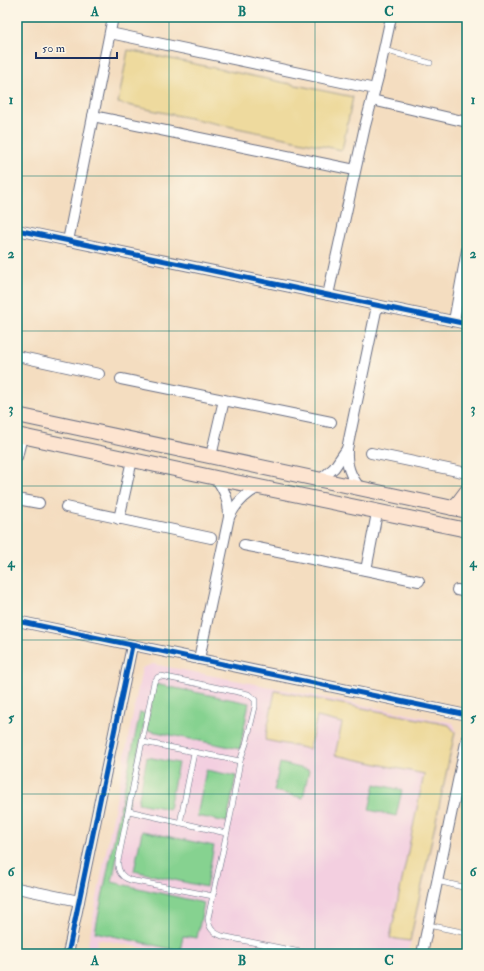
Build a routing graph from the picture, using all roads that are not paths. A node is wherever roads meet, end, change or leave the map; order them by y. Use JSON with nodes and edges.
{"nodes":[{"id":1,"x":114,"y":17,"type":"edge"},
{"id":2,"x":391,"y":17,"type":"edge"},
{"id":3,"x":110,"y":33,"type":"junction"},
{"id":4,"x":384,"y":50,"type":"junction"},
{"id":5,"x":430,"y":63,"type":"dead end"},
{"id":6,"x":375,"y":89,"type":"junction"},
{"id":7,"x":372,"y":100,"type":"junction"},
{"id":8,"x":93,"y":116,"type":"junction"},
{"id":9,"x":467,"y":122,"type":"edge"},
{"id":10,"x":355,"y":170,"type":"junction"},
{"id":11,"x":17,"y":230,"type":"edge"},
{"id":12,"x":68,"y":241,"type":"junction"},
{"id":13,"x":467,"y":250,"type":"edge"},
{"id":14,"x":328,"y":295,"type":"junction"},
{"id":15,"x":377,"y":306,"type":"junction"},
{"id":16,"x":454,"y":321,"type":"junction"},
{"id":17,"x":467,"y":324,"type":"edge"},
{"id":18,"x":17,"y":356,"type":"edge"},
{"id":19,"x":99,"y":374,"type":"dead end"},
{"id":20,"x":121,"y":379,"type":"dead end"},
{"id":21,"x":224,"y":400,"type":"junction"},
{"id":22,"x":17,"y":415,"type":"edge"},
{"id":23,"x":331,"y":422,"type":"dead end"},
{"id":24,"x":79,"y":428,"type":"junction"},
{"id":25,"x":19,"y":435,"type":"edge"},
{"id":26,"x":347,"y":449,"type":"junction"},
{"id":27,"x":371,"y":453,"type":"dead end"},
{"id":28,"x":211,"y":456,"type":"junction"},
{"id":29,"x":17,"y":458,"type":"edge"},
{"id":30,"x":132,"y":460,"type":"junction"},
{"id":31,"x":467,"y":473,"type":"edge"},
{"id":32,"x":216,"y":478,"type":"junction"},
{"id":33,"x":320,"y":480,"type":"junction"},
{"id":34,"x":259,"y":486,"type":"junction"},
{"id":35,"x":360,"y":488,"type":"junction"},
{"id":36,"x":467,"y":491,"type":"edge"},
{"id":37,"x":17,"y":499,"type":"edge"},
{"id":38,"x":39,"y":504,"type":"dead end"},
{"id":39,"x":66,"y":507,"type":"dead end"},
{"id":40,"x":452,"y":508,"type":"junction"},
{"id":41,"x":467,"y":511,"type":"edge"},
{"id":42,"x":377,"y":512,"type":"junction"},
{"id":43,"x":229,"y":517,"type":"junction"},
{"id":44,"x":119,"y":519,"type":"junction"},
{"id":45,"x":467,"y":530,"type":"edge"},
{"id":46,"x":211,"y":538,"type":"dead end"},
{"id":47,"x":244,"y":545,"type":"dead end"},
{"id":48,"x":366,"y":570,"type":"junction"},
{"id":49,"x":419,"y":581,"type":"dead end"},
{"id":50,"x":17,"y":621,"type":"edge"},
{"id":51,"x":132,"y":646,"type":"junction"},
{"id":52,"x":199,"y":659,"type":"junction"},
{"id":53,"x":467,"y":716,"type":"edge"},
{"id":54,"x":467,"y":738,"type":"edge"},
{"id":55,"x":143,"y":742,"type":"junction"},
{"id":56,"x":194,"y":753,"type":"junction"},
{"id":57,"x":240,"y":761,"type":"junction"},
{"id":58,"x":129,"y":811,"type":"junction"},
{"id":59,"x":180,"y":823,"type":"junction"},
{"id":60,"x":226,"y":833,"type":"junction"},
{"id":61,"x":437,"y":881,"type":"junction"},
{"id":62,"x":17,"y":888,"type":"edge"},
{"id":63,"x":467,"y":888,"type":"edge"},
{"id":64,"x":213,"y":896,"type":"junction"},
{"id":65,"x":79,"y":902,"type":"junction"},
{"id":66,"x":428,"y":925,"type":"junction"},
{"id":67,"x":467,"y":933,"type":"edge"},
{"id":68,"x":68,"y":954,"type":"edge"},
{"id":69,"x":310,"y":954,"type":"edge"},
{"id":70,"x":422,"y":954,"type":"edge"}],
"edges":[{"from":1,"to":3,"type":"street"},
{"from":2,"to":4,"type":"street"},
{"from":3,"to":6,"type":"street"},
{"from":3,"to":8,"type":"street"},
{"from":4,"to":5,"type":"lane"},
{"from":4,"to":6,"type":"street"},
{"from":6,"to":7,"type":"street"},
{"from":7,"to":9,"type":"street"},
{"from":7,"to":10,"type":"street"},
{"from":8,"to":10,"type":"street"},
{"from":8,"to":12,"type":"street"},
{"from":10,"to":14,"type":"street"},
{"from":11,"to":12,"type":"street"},
{"from":12,"to":14,"type":"street"},
{"from":13,"to":16,"type":"street"},
{"from":14,"to":15,"type":"street"},
{"from":15,"to":16,"type":"street"},
{"from":15,"to":26,"type":"street"},
{"from":16,"to":17,"type":"street"},
{"from":18,"to":19,"type":"street"},
{"from":20,"to":21,"type":"street"},
{"from":21,"to":23,"type":"street"},
{"from":21,"to":28,"type":"street"},
{"from":22,"to":24,"type":"main road"},
{"from":24,"to":25,"type":"main road"},
{"from":24,"to":28,"type":"main road"},
{"from":25,"to":29,"type":"street"},
{"from":25,"to":30,"type":"main road"},
{"from":26,"to":33,"type":"street"},
{"from":26,"to":35,"type":"street"},
{"from":27,"to":31,"type":"street"},
{"from":28,"to":33,"type":"main road"},
{"from":30,"to":32,"type":"main road"},
{"from":30,"to":44,"type":"street"},
{"from":32,"to":34,"type":"main road"},
{"from":32,"to":43,"type":"street"},
{"from":33,"to":35,"type":"main road"},
{"from":34,"to":42,"type":"main road"},
{"from":34,"to":43,"type":"street"},
{"from":35,"to":40,"type":"main road"},
{"from":36,"to":40,"type":"main road"},
{"from":37,"to":38,"type":"street"},
{"from":39,"to":44,"type":"street"},
{"from":40,"to":41,"type":"main road"},
{"from":42,"to":45,"type":"main road"},
{"from":42,"to":48,"type":"street"},
{"from":43,"to":52,"type":"street"},
{"from":44,"to":46,"type":"street"},
{"from":47,"to":48,"type":"street"},
{"from":48,"to":49,"type":"street"},
{"from":50,"to":51,"type":"street"},
{"from":51,"to":52,"type":"street"},
{"from":51,"to":65,"type":"street"},
{"from":52,"to":53,"type":"street"},
{"from":54,"to":61,"type":"street"},
{"from":55,"to":56,"type":"lane"},
{"from":55,"to":57,"type":"lane"},
{"from":55,"to":58,"type":"lane"},
{"from":56,"to":57,"type":"lane"},
{"from":56,"to":59,"type":"lane"},
{"from":57,"to":60,"type":"lane"},
{"from":58,"to":59,"type":"lane"},
{"from":58,"to":64,"type":"lane"},
{"from":59,"to":60,"type":"lane"},
{"from":60,"to":64,"type":"lane"},
{"from":61,"to":63,"type":"lane"},
{"from":61,"to":66,"type":"street"},
{"from":62,"to":65,"type":"street"},
{"from":64,"to":69,"type":"lane"},
{"from":65,"to":68,"type":"street"},
{"from":66,"to":67,"type":"lane"},
{"from":66,"to":70,"type":"street"}]}
